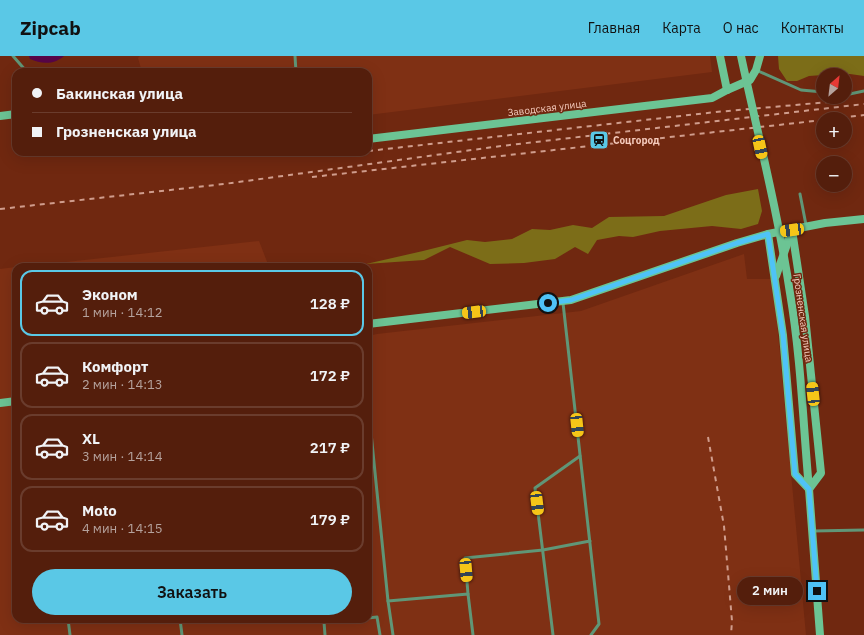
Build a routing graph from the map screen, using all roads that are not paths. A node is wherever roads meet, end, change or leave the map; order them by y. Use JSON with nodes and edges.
{"nodes":[{"id":1,"x":13,"y":56,"type":"edge"},
{"id":2,"x":294,"y":56,"type":"edge"},
{"id":3,"x":720,"y":56,"type":"edge"},
{"id":4,"x":741,"y":56,"type":"edge"},
{"id":5,"x":760,"y":56,"type":"edge"},
{"id":6,"x":24,"y":68,"type":"edge"},
{"id":7,"x":296,"y":68,"type":"edge"},
{"id":8,"x":756,"y":70,"type":"junction"},
{"id":9,"x":727,"y":90,"type":"junction"},
{"id":10,"x":816,"y":91,"type":"edge"},
{"id":11,"x":864,"y":91,"type":"edge"},
{"id":12,"x":852,"y":94,"type":"edge"},
{"id":13,"x":12,"y":114,"type":"edge"},
{"id":14,"x":0,"y":116,"type":"edge"},
{"id":15,"x":372,"y":139,"type":"edge"},
{"id":16,"x":800,"y":194,"type":"dead end"},
{"id":17,"x":864,"y":219,"type":"edge"},
{"id":18,"x":806,"y":227,"type":"junction"},
{"id":19,"x":792,"y":230,"type":"junction"},
{"id":20,"x":768,"y":234,"type":"junction"},
{"id":21,"x":775,"y":278,"type":"junction"},
{"id":22,"x":563,"y":301,"type":"junction"},
{"id":23,"x":372,"y":324,"type":"edge"},
{"id":24,"x":12,"y":402,"type":"edge"},
{"id":25,"x":0,"y":403,"type":"edge"},
{"id":26,"x":372,"y":443,"type":"edge"},
{"id":27,"x":580,"y":456,"type":"junction"},
{"id":28,"x":809,"y":489,"type":"junction"},
{"id":29,"x":864,"y":530,"type":"edge"},
{"id":30,"x":813,"y":532,"type":"junction"},
{"id":31,"x":590,"y":541,"type":"junction"},
{"id":32,"x":543,"y":550,"type":"junction"},
{"id":33,"x":468,"y":594,"type":"junction"},
{"id":34,"x":388,"y":601,"type":"junction"},
{"id":35,"x":372,"y":618,"type":"edge"},
{"id":36,"x":68,"y":623,"type":"edge"},
{"id":37,"x":180,"y":623,"type":"edge"},
{"id":38,"x":324,"y":623,"type":"edge"},
{"id":39,"x":70,"y":635,"type":"edge"},
{"id":40,"x":182,"y":635,"type":"edge"},
{"id":41,"x":325,"y":635,"type":"edge"},
{"id":42,"x":380,"y":635,"type":"edge"},
{"id":43,"x":393,"y":635,"type":"edge"},
{"id":44,"x":473,"y":635,"type":"edge"},
{"id":45,"x":553,"y":635,"type":"edge"},
{"id":46,"x":592,"y":635,"type":"edge"},
{"id":47,"x":820,"y":635,"type":"edge"}],
"edges":[{"from":1,"to":6,"type":"lane"},
{"from":2,"to":7,"type":"lane"},
{"from":3,"to":9,"type":"main road"},
{"from":4,"to":28,"type":"main road","name":"Грозненская улица","bridge":true},
{"from":5,"to":8,"type":"main road"},
{"from":8,"to":9,"type":"main road","name":"Заводская улица"},
{"from":8,"to":10,"type":"lane"},
{"from":9,"to":15,"type":"main road","name":"Заводская улица"},
{"from":11,"to":12,"type":"lane"},
{"from":13,"to":14,"type":"main road"},
{"from":16,"to":18,"type":"lane"},
{"from":17,"to":18,"type":"main road"},
{"from":18,"to":19,"type":"main road"},
{"from":19,"to":20,"type":"main road"},
{"from":19,"to":21,"type":"main road"},
{"from":19,"to":28,"type":"main road"},
{"from":20,"to":21,"type":"main road"},
{"from":20,"to":22,"type":"main road"},
{"from":21,"to":28,"type":"main road"},
{"from":22,"to":23,"type":"main road"},
{"from":22,"to":27,"type":"lane"},
{"from":24,"to":25,"type":"main road"},
{"from":26,"to":34,"type":"lane"},
{"from":27,"to":31,"type":"lane"},
{"from":27,"to":32,"type":"lane"},
{"from":28,"to":30,"type":"main road","name":"Грозненская улица"},
{"from":29,"to":30,"type":"lane"},
{"from":30,"to":47,"type":"main road","name":"Грозненская улица"},
{"from":31,"to":32,"type":"lane"},
{"from":31,"to":46,"type":"lane"},
{"from":32,"to":33,"type":"lane"},
{"from":32,"to":45,"type":"lane"},
{"from":33,"to":34,"type":"lane"},
{"from":33,"to":44,"type":"lane"},
{"from":34,"to":43,"type":"lane"},
{"from":35,"to":42,"type":"lane"},
{"from":36,"to":39,"type":"lane"},
{"from":37,"to":40,"type":"lane"},
{"from":38,"to":41,"type":"lane"}]}
